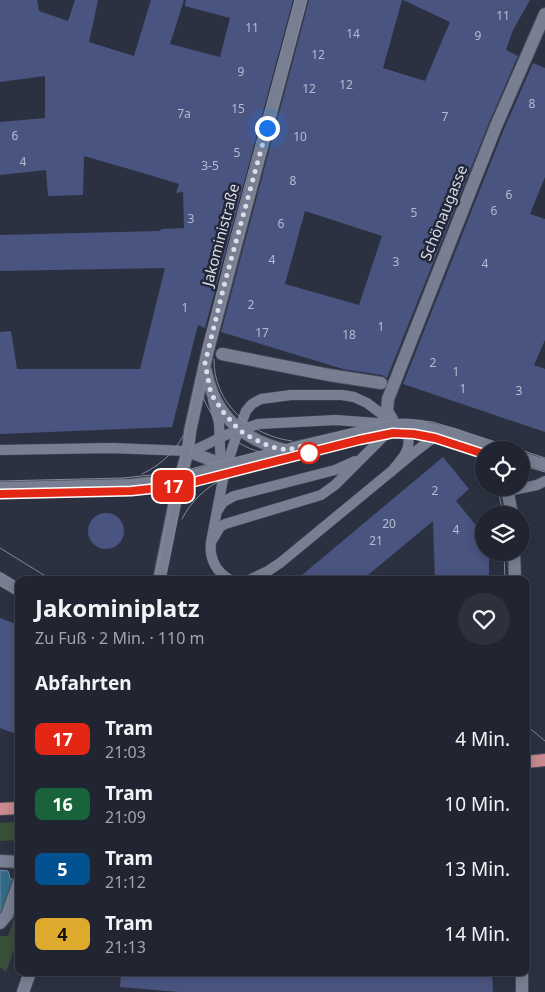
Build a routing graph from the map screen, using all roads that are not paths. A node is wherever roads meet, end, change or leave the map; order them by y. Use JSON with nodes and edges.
{"nodes":[{"id":1,"x":301,"y":0,"type":"edge"},
{"id":2,"x":545,"y":14,"type":"edge"},
{"id":3,"x":222,"y":354,"type":"dead end"},
{"id":4,"x":205,"y":363,"type":"junction"},
{"id":5,"x":381,"y":384,"type":"dead end"},
{"id":6,"x":211,"y":394,"type":"junction"},
{"id":7,"x":381,"y":408,"type":"junction"},
{"id":8,"x":395,"y":425,"type":"junction"},
{"id":9,"x":239,"y":430,"type":"junction"},
{"id":10,"x":445,"y":433,"type":"junction"},
{"id":11,"x":220,"y":437,"type":"junction"},
{"id":12,"x":466,"y":439,"type":"junction"},
{"id":13,"x":475,"y":442,"type":"edge"},
{"id":14,"x":475,"y":446,"type":"edge"},
{"id":15,"x":0,"y":450,"type":"edge"},
{"id":16,"x":288,"y":450,"type":"junction"},
{"id":17,"x":188,"y":451,"type":"junction"},
{"id":18,"x":360,"y":458,"type":"junction"},
{"id":19,"x":530,"y":461,"type":"edge"},
{"id":20,"x":545,"y":465,"type":"edge"},
{"id":21,"x":223,"y":466,"type":"junction"},
{"id":22,"x":391,"y":472,"type":"junction"},
{"id":23,"x":180,"y":479,"type":"junction"},
{"id":24,"x":545,"y":481,"type":"edge"},
{"id":25,"x":530,"y":485,"type":"edge"},
{"id":26,"x":0,"y":488,"type":"edge"},
{"id":27,"x":216,"y":513,"type":"junction"},
{"id":28,"x":211,"y":542,"type":"junction"},
{"id":29,"x":514,"y":561,"type":"edge"},
{"id":30,"x":160,"y":576,"type":"edge"},
{"id":31,"x":223,"y":576,"type":"edge"},
{"id":32,"x":257,"y":576,"type":"edge"},
{"id":33,"x":515,"y":576,"type":"edge"},
{"id":34,"x":0,"y":579,"type":"edge"},
{"id":35,"x":15,"y":588,"type":"edge"},
{"id":36,"x":545,"y":760,"type":"edge"},
{"id":37,"x":530,"y":762,"type":"edge"},
{"id":38,"x":15,"y":808,"type":"edge"},
{"id":39,"x":0,"y":809,"type":"edge"},
{"id":40,"x":0,"y":861,"type":"edge"},
{"id":41,"x":15,"y":862,"type":"edge"},
{"id":42,"x":15,"y":893,"type":"edge"},
{"id":43,"x":0,"y":923,"type":"edge"},
{"id":44,"x":29,"y":976,"type":"edge"},
{"id":45,"x":522,"y":976,"type":"edge"},
{"id":46,"x":24,"y":992,"type":"edge"},
{"id":47,"x":522,"y":992,"type":"edge"}],
"edges":[{"from":1,"to":4,"type":"street","name":"Jakoministraße"},
{"from":2,"to":7,"type":"street","name":"Schönaugasse"},
{"from":3,"to":5,"type":"street"},
{"from":4,"to":6,"type":"street"},
{"from":4,"to":17,"type":"street","name":"Jakoministraße"},
{"from":6,"to":9,"type":"street"},
{"from":6,"to":11,"type":"lane"},
{"from":7,"to":8,"type":"street"},
{"from":7,"to":9,"type":"lane"},
{"from":8,"to":9,"type":"lane"},
{"from":8,"to":10,"type":"street"},
{"from":8,"to":16,"type":"street"},
{"from":8,"to":18,"type":"lane"},
{"from":8,"to":22,"type":"lane"},
{"from":9,"to":11,"type":"lane"},
{"from":9,"to":16,"type":"street"},
{"from":9,"to":21,"type":"lane"},
{"from":10,"to":12,"type":"street"},
{"from":10,"to":22,"type":"lane"},
{"from":11,"to":17,"type":"lane"},
{"from":11,"to":21,"type":"lane"},
{"from":12,"to":13,"type":"street"},
{"from":12,"to":14,"type":"street"},
{"from":15,"to":17,"type":"lane"},
{"from":16,"to":21,"type":"street"},
{"from":17,"to":21,"type":"street"},
{"from":17,"to":23,"type":"street","name":"Jakoministraße"},
{"from":18,"to":27,"type":"lane"},
{"from":18,"to":28,"type":"lane"},
{"from":19,"to":20,"type":"street"},
{"from":21,"to":23,"type":"street"},
{"from":21,"to":27,"type":"lane"},
{"from":22,"to":32,"type":"lane"},
{"from":23,"to":26,"type":"street"},
{"from":23,"to":30,"type":"street","name":"Jakoministraße"},
{"from":24,"to":25,"type":"lane"},
{"from":27,"to":28,"type":"lane"},
{"from":28,"to":31,"type":"lane"},
{"from":29,"to":33,"type":"street"},
{"from":34,"to":35,"type":"street"},
{"from":36,"to":37,"type":"main road"},
{"from":38,"to":39,"type":"main road"},
{"from":40,"to":41,"type":"street"},
{"from":42,"to":43,"type":"street"},
{"from":44,"to":46,"type":"street"},
{"from":45,"to":47,"type":"street"}]}
